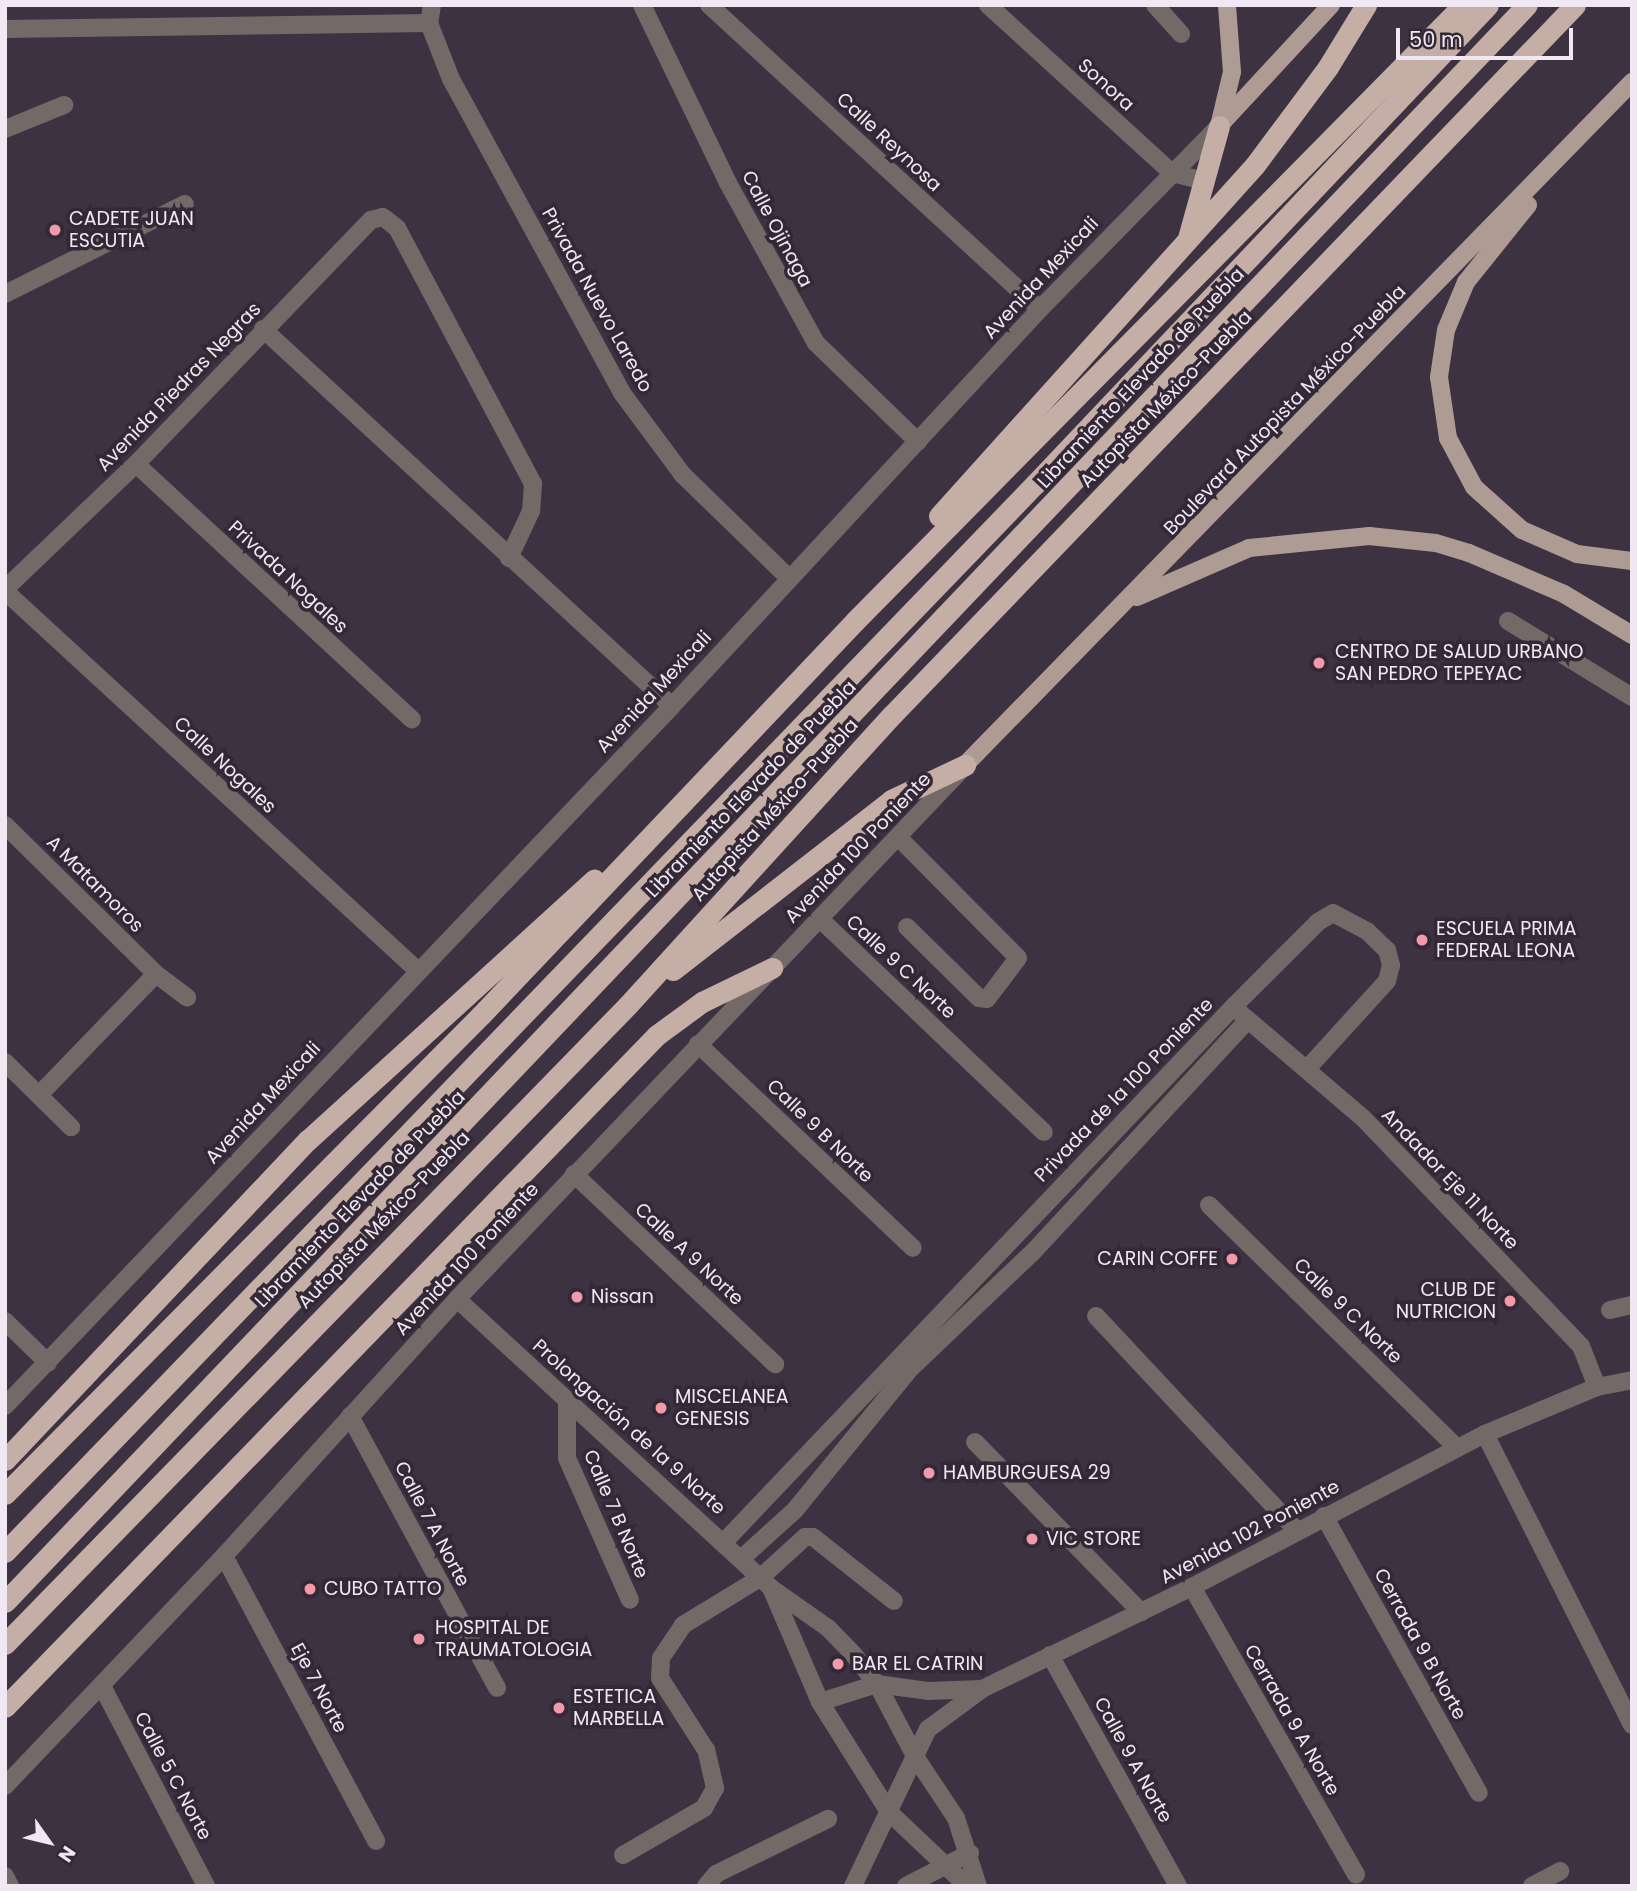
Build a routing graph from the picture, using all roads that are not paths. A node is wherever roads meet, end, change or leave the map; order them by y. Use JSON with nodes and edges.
{"nodes":[{"id":1,"x":642,"y":5,"type":"edge"},
{"id":2,"x":709,"y":5,"type":"edge"},
{"id":3,"x":988,"y":5,"type":"edge"},
{"id":4,"x":1155,"y":5,"type":"edge"},
{"id":5,"x":1227,"y":5,"type":"edge"},
{"id":6,"x":1331,"y":5,"type":"edge"},
{"id":7,"x":1366,"y":5,"type":"edge"},
{"id":8,"x":1464,"y":5,"type":"edge"},
{"id":9,"x":1488,"y":5,"type":"edge"},
{"id":10,"x":1527,"y":5,"type":"edge"},
{"id":11,"x":1575,"y":5,"type":"edge"},
{"id":12,"x":430,"y":14,"type":"edge"},
{"id":13,"x":5,"y":29,"type":"edge"},
{"id":14,"x":1181,"y":34,"type":"dead end"},
{"id":15,"x":1632,"y":82,"type":"edge"},
{"id":16,"x":64,"y":105,"type":"dead end"},
{"id":17,"x":1219,"y":126,"type":"junction"},
{"id":18,"x":5,"y":129,"type":"edge"},
{"id":19,"x":1560,"y":158,"type":"junction"},
{"id":20,"x":1171,"y":173,"type":"junction"},
{"id":21,"x":1203,"y":181,"type":"junction"},
{"id":22,"x":185,"y":205,"type":"dead end"},
{"id":23,"x":1187,"y":243,"type":"junction"},
{"id":24,"x":5,"y":294,"type":"edge"},
{"id":25,"x":1040,"y":309,"type":"junction"},
{"id":26,"x":263,"y":329,"type":"junction"},
{"id":27,"x":918,"y":442,"type":"junction"},
{"id":28,"x":136,"y":464,"type":"junction"},
{"id":29,"x":509,"y":558,"type":"junction"},
{"id":30,"x":1632,"y":562,"type":"edge"},
{"id":31,"x":788,"y":577,"type":"junction"},
{"id":32,"x":5,"y":590,"type":"edge"},
{"id":33,"x":1128,"y":601,"type":"junction"},
{"id":34,"x":855,"y":621,"type":"junction"},
{"id":35,"x":1508,"y":621,"type":"dead end"},
{"id":36,"x":1632,"y":635,"type":"edge"},
{"id":37,"x":1632,"y":697,"type":"edge"},
{"id":38,"x":672,"y":706,"type":"junction"},
{"id":39,"x":412,"y":720,"type":"dead end"},
{"id":40,"x":754,"y":727,"type":"junction"},
{"id":41,"x":965,"y":765,"type":"junction"},
{"id":42,"x":5,"y":825,"type":"edge"},
{"id":43,"x":898,"y":837,"type":"junction"},
{"id":44,"x":820,"y":919,"type":"junction"},
{"id":45,"x":907,"y":927,"type":"dead end"},
{"id":46,"x":772,"y":968,"type":"junction"},
{"id":47,"x":417,"y":970,"type":"junction"},
{"id":48,"x":156,"y":974,"type":"junction"},
{"id":49,"x":187,"y":997,"type":"dead end"},
{"id":50,"x":1235,"y":1005,"type":"junction"},
{"id":51,"x":627,"y":1006,"type":"junction"},
{"id":52,"x":1246,"y":1022,"type":"junction"},
{"id":53,"x":698,"y":1044,"type":"junction"},
{"id":54,"x":5,"y":1062,"type":"edge"},
{"id":55,"x":1307,"y":1069,"type":"junction"},
{"id":56,"x":39,"y":1095,"type":"junction"},
{"id":57,"x":71,"y":1127,"type":"dead end"},
{"id":58,"x":1044,"y":1132,"type":"dead end"},
{"id":59,"x":575,"y":1174,"type":"junction"},
{"id":60,"x":1209,"y":1205,"type":"dead end"},
{"id":61,"x":913,"y":1248,"type":"dead end"},
{"id":62,"x":457,"y":1299,"type":"junction"},
{"id":63,"x":1632,"y":1305,"type":"edge"},
{"id":64,"x":1610,"y":1310,"type":"dead end"},
{"id":65,"x":1096,"y":1316,"type":"dead end"},
{"id":66,"x":5,"y":1321,"type":"edge"},
{"id":67,"x":48,"y":1363,"type":"junction"},
{"id":68,"x":775,"y":1364,"type":"dead end"},
{"id":69,"x":1632,"y":1380,"type":"edge"},
{"id":70,"x":1597,"y":1387,"type":"junction"},
{"id":71,"x":567,"y":1402,"type":"junction"},
{"id":72,"x":5,"y":1406,"type":"edge"},
{"id":73,"x":349,"y":1416,"type":"junction"},
{"id":74,"x":1485,"y":1434,"type":"junction"},
{"id":75,"x":975,"y":1441,"type":"dead end"},
{"id":76,"x":1457,"y":1448,"type":"junction"},
{"id":77,"x":5,"y":1460,"type":"edge"},
{"id":78,"x":5,"y":1494,"type":"edge"},
{"id":79,"x":1324,"y":1516,"type":"junction"},
{"id":80,"x":1296,"y":1530,"type":"junction"},
{"id":81,"x":724,"y":1542,"type":"junction"},
{"id":82,"x":5,"y":1552,"type":"edge"},
{"id":83,"x":224,"y":1556,"type":"junction"},
{"id":84,"x":741,"y":1559,"type":"junction"},
{"id":85,"x":766,"y":1583,"type":"junction"},
{"id":86,"x":1192,"y":1587,"type":"junction"},
{"id":87,"x":630,"y":1600,"type":"dead end"},
{"id":88,"x":894,"y":1601,"type":"dead end"},
{"id":89,"x":5,"y":1602,"type":"edge"},
{"id":90,"x":1142,"y":1612,"type":"junction"},
{"id":91,"x":5,"y":1644,"type":"edge"},
{"id":92,"x":1051,"y":1655,"type":"junction"},
{"id":93,"x":877,"y":1684,"type":"junction"},
{"id":94,"x":102,"y":1686,"type":"junction"},
{"id":95,"x":497,"y":1688,"type":"dead end"},
{"id":96,"x":982,"y":1689,"type":"junction"},
{"id":97,"x":820,"y":1702,"type":"junction"},
{"id":98,"x":5,"y":1707,"type":"edge"},
{"id":99,"x":1632,"y":1725,"type":"edge"},
{"id":100,"x":916,"y":1758,"type":"junction"},
{"id":101,"x":5,"y":1786,"type":"edge"},
{"id":102,"x":1479,"y":1793,"type":"dead end"},
{"id":103,"x":889,"y":1812,"type":"junction"},
{"id":104,"x":828,"y":1819,"type":"dead end"},
{"id":105,"x":376,"y":1841,"type":"dead end"},
{"id":106,"x":970,"y":1853,"type":"junction"},
{"id":107,"x":623,"y":1855,"type":"dead end"},
{"id":108,"x":946,"y":1867,"type":"junction"},
{"id":109,"x":1560,"y":1871,"type":"dead end"},
{"id":110,"x":1356,"y":1874,"type":"dead end"},
{"id":111,"x":5,"y":1876,"type":"edge"},
{"id":112,"x":10,"y":1886,"type":"edge"},
{"id":113,"x":206,"y":1886,"type":"edge"},
{"id":114,"x":706,"y":1886,"type":"edge"},
{"id":115,"x":853,"y":1886,"type":"edge"},
{"id":116,"x":906,"y":1886,"type":"edge"},
{"id":117,"x":967,"y":1886,"type":"edge"},
{"id":118,"x":978,"y":1886,"type":"edge"},
{"id":119,"x":1178,"y":1886,"type":"edge"},
{"id":120,"x":1532,"y":1886,"type":"edge"}],
"edges":[{"from":1,"to":27,"type":"street","name":"Calle Ojinaga"},
{"from":2,"to":25,"type":"street","name":"Calle Reynosa"},
{"from":3,"to":20,"type":"street","name":"Sonora"},
{"from":4,"to":14,"type":"street"},
{"from":5,"to":17,"type":"main road"},
{"from":6,"to":17,"type":"main road","name":"Avenida Mexicali"},
{"from":7,"to":23,"type":"highway"},
{"from":8,"to":34,"type":"highway"},
{"from":9,"to":82,"type":"highway","name":"Libramiento Elevado de Puebla"},
{"from":10,"to":89,"type":"highway","name":"Libramiento Elevado de Puebla"},
{"from":11,"to":51,"type":"highway","name":"Autopista México-Puebla"},
{"from":12,"to":13,"type":"street"},
{"from":12,"to":31,"type":"street","name":"Privada Nuevo Laredo"},
{"from":15,"to":19,"type":"main road","name":"Boulevard Autopista México-Puebla"},
{"from":16,"to":18,"type":"street"},
{"from":17,"to":20,"type":"street","name":"Avenida Mexicali"},
{"from":17,"to":21,"type":"highway"},
{"from":19,"to":30,"type":"main road"},
{"from":19,"to":33,"type":"main road","name":"Boulevard Autopista México-Puebla"},
{"from":20,"to":21,"type":"street","name":"Sonora"},
{"from":20,"to":25,"type":"street","name":"Avenida Mexicali"},
{"from":21,"to":23,"type":"highway"},
{"from":22,"to":24,"type":"street"},
{"from":23,"to":34,"type":"highway"},
{"from":25,"to":27,"type":"street","name":"Avenida Mexicali"},
{"from":26,"to":28,"type":"street","name":"Avenida Piedras Negras"},
{"from":26,"to":29,"type":"street"},
{"from":26,"to":29,"type":"street","name":"Avenida Piedras Negras"},
{"from":27,"to":31,"type":"street","name":"Avenida Mexicali"},
{"from":28,"to":32,"type":"street","name":"Avenida Piedras Negras"},
{"from":28,"to":39,"type":"street","name":"Privada Nogales"},
{"from":29,"to":38,"type":"street"},
{"from":31,"to":38,"type":"street","name":"Avenida Mexicali"},
{"from":32,"to":47,"type":"street","name":"Calle Nogales"},
{"from":33,"to":36,"type":"main road"},
{"from":33,"to":41,"type":"main road","name":"Boulevard Autopista México-Puebla"},
{"from":34,"to":40,"type":"highway"},
{"from":35,"to":37,"type":"street"},
{"from":38,"to":47,"type":"street","name":"Avenida Mexicali"},
{"from":40,"to":77,"type":"highway"},
{"from":40,"to":78,"type":"highway"},
{"from":41,"to":43,"type":"street","name":"Avenida 100 Poniente"},
{"from":41,"to":51,"type":"highway"},
{"from":42,"to":48,"type":"street","name":"A Matamoros"},
{"from":43,"to":44,"type":"street","name":"Avenida 100 Poniente"},
{"from":43,"to":45,"type":"street"},
{"from":44,"to":46,"type":"street","name":"Avenida 100 Poniente"},
{"from":44,"to":58,"type":"street","name":"Calle 9 C Norte"},
{"from":46,"to":53,"type":"street","name":"Avenida 100 Poniente"},
{"from":46,"to":98,"type":"highway"},
{"from":47,"to":67,"type":"street","name":"Avenida Mexicali"},
{"from":48,"to":49,"type":"street","name":"A Matamoros"},
{"from":48,"to":56,"type":"street"},
{"from":50,"to":52,"type":"street","name":"Privada de la 100 Poniente"},
{"from":50,"to":55,"type":"street"},
{"from":50,"to":81,"type":"street","name":"Privada de la 100 Poniente"},
{"from":51,"to":91,"type":"highway","name":"Autopista México-Puebla"},
{"from":52,"to":55,"type":"street","name":"Andador Eje 11 Norte"},
{"from":52,"to":84,"type":"street"},
{"from":53,"to":59,"type":"street","name":"Avenida 100 Poniente"},
{"from":53,"to":61,"type":"street","name":"Calle 9 B Norte"},
{"from":54,"to":56,"type":"street"},
{"from":55,"to":70,"type":"street","name":"Andador Eje 11 Norte"},
{"from":56,"to":57,"type":"street"},
{"from":59,"to":62,"type":"street","name":"Avenida 100 Poniente"},
{"from":59,"to":68,"type":"street","name":"Calle A 9 Norte"},
{"from":60,"to":76,"type":"street","name":"Calle 9 C Norte"},
{"from":62,"to":71,"type":"street","name":"Prolongación de la 9 Norte"},
{"from":62,"to":73,"type":"street","name":"Avenida 100 Poniente"},
{"from":63,"to":64,"type":"street"},
{"from":65,"to":80,"type":"street"},
{"from":66,"to":67,"type":"street"},
{"from":67,"to":72,"type":"street","name":"Avenida Mexicali"},
{"from":69,"to":70,"type":"street","name":"Avenida 102 Poniente"},
{"from":70,"to":74,"type":"street","name":"Avenida 102 Poniente"},
{"from":71,"to":81,"type":"street","name":"Prolongación de la 9 Norte"},
{"from":71,"to":87,"type":"street","name":"Calle 7 B Norte"},
{"from":73,"to":83,"type":"street","name":"Avenida 100 Poniente"},
{"from":73,"to":95,"type":"street","name":"Calle 7 A Norte"},
{"from":74,"to":76,"type":"street","name":"Avenida 102 Poniente"},
{"from":74,"to":99,"type":"street"},
{"from":75,"to":90,"type":"street"},
{"from":76,"to":79,"type":"street","name":"Avenida 102 Poniente"},
{"from":79,"to":80,"type":"street","name":"Avenida 102 Poniente"},
{"from":79,"to":102,"type":"street","name":"Cerrada 9 B Norte"},
{"from":80,"to":86,"type":"street","name":"Avenida 102 Poniente"},
{"from":81,"to":84,"type":"street","name":"Prolongación de la 9 Norte"},
{"from":83,"to":94,"type":"street","name":"Avenida 100 Poniente"},
{"from":83,"to":105,"type":"street","name":"Eje 7 Norte"},
{"from":84,"to":85,"type":"street","name":"Prolongación de la 9 Norte"},
{"from":85,"to":88,"type":"street"},
{"from":85,"to":93,"type":"street","name":"Prolongación de la 9 Norte"},
{"from":85,"to":97,"type":"street","name":"Prolongación de la 9 Norte"},
{"from":85,"to":107,"type":"street"},
{"from":86,"to":90,"type":"street","name":"Avenida 102 Poniente"},
{"from":86,"to":110,"type":"street","name":"Cerrada 9 A Norte"},
{"from":90,"to":92,"type":"street","name":"Avenida 102 Poniente"},
{"from":92,"to":96,"type":"street","name":"Avenida 102 Poniente"},
{"from":92,"to":119,"type":"street","name":"Calle 9 A Norte"},
{"from":93,"to":96,"type":"street"},
{"from":93,"to":97,"type":"street"},
{"from":93,"to":100,"type":"street","name":"Prolongación de la 9 Norte"},
{"from":94,"to":101,"type":"street","name":"Avenida 100 Poniente"},
{"from":94,"to":113,"type":"street","name":"Calle 5 C Norte"},
{"from":96,"to":100,"type":"street","name":"Avenida 102 Poniente"},
{"from":97,"to":103,"type":"street","name":"Prolongación de la 9 Norte"},
{"from":100,"to":103,"type":"street","name":"Avenida 102 Poniente"},
{"from":100,"to":106,"type":"street"},
{"from":103,"to":108,"type":"street"},
{"from":103,"to":115,"type":"street","name":"Avenida 102 Poniente"},
{"from":104,"to":114,"type":"street"},
{"from":106,"to":108,"type":"street"},
{"from":106,"to":118,"type":"street"},
{"from":108,"to":116,"type":"street"},
{"from":108,"to":117,"type":"street"},
{"from":109,"to":120,"type":"street"},
{"from":111,"to":112,"type":"street"}]}
